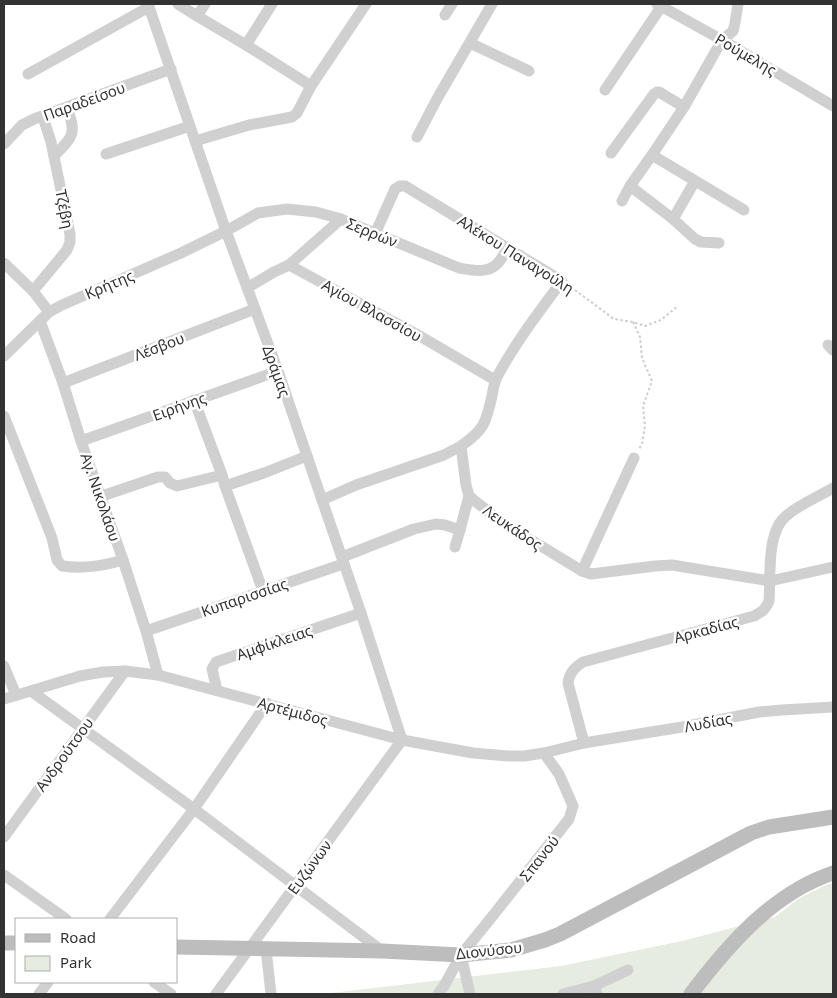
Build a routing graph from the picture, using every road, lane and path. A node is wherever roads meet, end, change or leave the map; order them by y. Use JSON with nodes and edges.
{"nodes":[{"id":1,"x":178,"y":4,"type":"edge"},
{"id":2,"x":205,"y":4,"type":"edge"},
{"id":3,"x":272,"y":4,"type":"edge"},
{"id":4,"x":366,"y":4,"type":"edge"},
{"id":5,"x":452,"y":4,"type":"edge"},
{"id":6,"x":492,"y":4,"type":"edge"},
{"id":7,"x":738,"y":4,"type":"edge"},
{"id":8,"x":149,"y":5,"type":"edge"},
{"id":9,"x":659,"y":5,"type":"edge"},
{"id":10,"x":445,"y":14,"type":"dead end"},
{"id":11,"x":197,"y":16,"type":"junction"},
{"id":12,"x":722,"y":40,"type":"junction"},
{"id":13,"x":470,"y":43,"type":"junction"},
{"id":14,"x":246,"y":45,"type":"junction"},
{"id":15,"x":170,"y":69,"type":"junction"},
{"id":16,"x":529,"y":71,"type":"dead end"},
{"id":17,"x":28,"y":74,"type":"dead end"},
{"id":18,"x":312,"y":86,"type":"junction"},
{"id":19,"x":605,"y":90,"type":"dead end"},
{"id":20,"x":833,"y":106,"type":"edge"},
{"id":21,"x":684,"y":107,"type":"junction"},
{"id":22,"x":67,"y":108,"type":"junction"},
{"id":23,"x":43,"y":117,"type":"junction"},
{"id":24,"x":190,"y":126,"type":"junction"},
{"id":25,"x":417,"y":137,"type":"dead end"},
{"id":26,"x":195,"y":141,"type":"junction"},
{"id":27,"x":4,"y":144,"type":"edge"},
{"id":28,"x":611,"y":153,"type":"dead end"},
{"id":29,"x":106,"y":154,"type":"dead end"},
{"id":30,"x":652,"y":155,"type":"junction"},
{"id":31,"x":54,"y":156,"type":"junction"},
{"id":32,"x":695,"y":181,"type":"junction"},
{"id":33,"x":630,"y":186,"type":"junction"},
{"id":34,"x":622,"y":201,"type":"dead end"},
{"id":35,"x":744,"y":210,"type":"dead end"},
{"id":36,"x":673,"y":219,"type":"junction"},
{"id":37,"x":341,"y":220,"type":"junction"},
{"id":38,"x":226,"y":231,"type":"junction"},
{"id":39,"x":374,"y":234,"type":"junction"},
{"id":40,"x":719,"y":244,"type":"dead end"},
{"id":41,"x":508,"y":248,"type":"junction"},
{"id":42,"x":4,"y":263,"type":"edge"},
{"id":43,"x":289,"y":265,"type":"junction"},
{"id":44,"x":562,"y":281,"type":"junction"},
{"id":45,"x":247,"y":288,"type":"junction"},
{"id":46,"x":33,"y":291,"type":"junction"},
{"id":47,"x":678,"y":306,"type":"dead end"},
{"id":48,"x":255,"y":309,"type":"junction"},
{"id":49,"x":49,"y":312,"type":"junction"},
{"id":50,"x":40,"y":321,"type":"junction"},
{"id":51,"x":633,"y":322,"type":"junction"},
{"id":52,"x":4,"y":356,"type":"edge"},
{"id":53,"x":278,"y":371,"type":"junction"},
{"id":54,"x":496,"y":380,"type":"junction"},
{"id":55,"x":63,"y":383,"type":"junction"},
{"id":56,"x":194,"y":400,"type":"junction"},
{"id":57,"x":4,"y":416,"type":"edge"},
{"id":58,"x":82,"y":440,"type":"junction"},
{"id":59,"x":461,"y":446,"type":"junction"},
{"id":60,"x":307,"y":456,"type":"junction"},
{"id":61,"x":634,"y":458,"type":"joint"},
{"id":62,"x":224,"y":480,"type":"junction"},
{"id":63,"x":833,"y":488,"type":"edge"},
{"id":64,"x":102,"y":496,"type":"junction"},
{"id":65,"x":469,"y":496,"type":"junction"},
{"id":66,"x":322,"y":500,"type":"junction"},
{"id":67,"x":460,"y":530,"type":"junction"},
{"id":68,"x":455,"y":547,"type":"dead end"},
{"id":69,"x":123,"y":560,"type":"junction"},
{"id":70,"x":343,"y":560,"type":"junction"},
{"id":71,"x":833,"y":567,"type":"edge"},
{"id":72,"x":582,"y":571,"type":"junction"},
{"id":73,"x":770,"y":581,"type":"junction"},
{"id":74,"x":263,"y":591,"type":"junction"},
{"id":75,"x":361,"y":613,"type":"junction"},
{"id":76,"x":146,"y":631,"type":"junction"},
{"id":77,"x":4,"y":666,"type":"edge"},
{"id":78,"x":125,"y":671,"type":"junction"},
{"id":79,"x":158,"y":675,"type":"junction"},
{"id":80,"x":217,"y":690,"type":"junction"},
{"id":81,"x":31,"y":691,"type":"junction"},
{"id":82,"x":16,"y":695,"type":"junction"},
{"id":83,"x":4,"y":699,"type":"edge"},
{"id":84,"x":267,"y":704,"type":"junction"},
{"id":85,"x":833,"y":707,"type":"edge"},
{"id":86,"x":82,"y":729,"type":"junction"},
{"id":87,"x":402,"y":740,"type":"junction"},
{"id":88,"x":584,"y":743,"type":"junction"},
{"id":89,"x":544,"y":753,"type":"junction"},
{"id":90,"x":194,"y":809,"type":"junction"},
{"id":91,"x":833,"y":817,"type":"edge"},
{"id":92,"x":4,"y":837,"type":"edge"},
{"id":93,"x":833,"y":873,"type":"edge"},
{"id":94,"x":4,"y":874,"type":"edge"},
{"id":95,"x":296,"y":886,"type":"junction"},
{"id":96,"x":65,"y":918,"type":"edge"},
{"id":97,"x":111,"y":918,"type":"edge"},
{"id":98,"x":178,"y":947,"type":"edge"},
{"id":99,"x":249,"y":949,"type":"junction"},
{"id":100,"x":266,"y":949,"type":"junction"},
{"id":101,"x":382,"y":951,"type":"junction"},
{"id":102,"x":461,"y":954,"type":"junction"},
{"id":103,"x":628,"y":970,"type":"dead end"},
{"id":104,"x":47,"y":983,"type":"edge"},
{"id":105,"x":155,"y":983,"type":"edge"},
{"id":106,"x":595,"y":990,"type":"edge"},
{"id":107,"x":39,"y":994,"type":"edge"},
{"id":108,"x":171,"y":994,"type":"edge"},
{"id":109,"x":216,"y":994,"type":"edge"},
{"id":110,"x":270,"y":994,"type":"edge"},
{"id":111,"x":438,"y":994,"type":"edge"},
{"id":112,"x":470,"y":994,"type":"edge"},
{"id":113,"x":563,"y":994,"type":"edge"},
{"id":114,"x":691,"y":994,"type":"edge"}],
"edges":[{"from":1,"to":11,"type":"street"},
{"from":2,"to":11,"type":"street"},
{"from":3,"to":14,"type":"street"},
{"from":4,"to":18,"type":"street"},
{"from":5,"to":10,"type":"street"},
{"from":6,"to":13,"type":"street"},
{"from":7,"to":12,"type":"street"},
{"from":8,"to":15,"type":"street","name":"Δράμας"},
{"from":8,"to":17,"type":"street"},
{"from":9,"to":12,"type":"street","name":"Ρούμελης"},
{"from":9,"to":19,"type":"street"},
{"from":11,"to":14,"type":"street"},
{"from":12,"to":20,"type":"street","name":"Ρούμελης"},
{"from":12,"to":21,"type":"street"},
{"from":13,"to":16,"type":"street"},
{"from":13,"to":25,"type":"street"},
{"from":14,"to":18,"type":"street"},
{"from":15,"to":22,"type":"street","name":"Παραδείσου"},
{"from":15,"to":24,"type":"street","name":"Δράμας"},
{"from":18,"to":26,"type":"street"},
{"from":21,"to":28,"type":"street"},
{"from":21,"to":30,"type":"street"},
{"from":22,"to":23,"type":"street","name":"Παραδείσου"},
{"from":22,"to":31,"type":"street"},
{"from":23,"to":27,"type":"street","name":"Παραδείσου"},
{"from":23,"to":31,"type":"street","name":"Τζέβη"},
{"from":24,"to":26,"type":"street","name":"Δράμας"},
{"from":24,"to":29,"type":"street"},
{"from":26,"to":38,"type":"street","name":"Δράμας"},
{"from":30,"to":32,"type":"street"},
{"from":30,"to":33,"type":"street"},
{"from":31,"to":46,"type":"street","name":"Τζέβη"},
{"from":32,"to":35,"type":"street"},
{"from":32,"to":36,"type":"street"},
{"from":33,"to":34,"type":"street"},
{"from":33,"to":36,"type":"street"},
{"from":36,"to":40,"type":"street"},
{"from":37,"to":38,"type":"street","name":"Σερρών"},
{"from":37,"to":39,"type":"street","name":"Σερρών"},
{"from":37,"to":43,"type":"street"},
{"from":38,"to":45,"type":"street","name":"Δράμας"},
{"from":38,"to":49,"type":"street","name":"Κρήτης"},
{"from":39,"to":41,"type":"street","name":"Σερρών"},
{"from":39,"to":41,"type":"street","name":"Αλέκου Παναγούλη"},
{"from":41,"to":44,"type":"street","name":"Αλέκου Παναγούλη"},
{"from":42,"to":46,"type":"street"},
{"from":43,"to":45,"type":"street"},
{"from":43,"to":54,"type":"street","name":"Αγίου Βλασσίου"},
{"from":44,"to":51,"type":"path","name":"Αλέκου Παναγούλη"},
{"from":44,"to":54,"type":"street"},
{"from":45,"to":48,"type":"street","name":"Δράμας"},
{"from":46,"to":49,"type":"street"},
{"from":47,"to":51,"type":"path","name":"Αλέκου Παναγούλη"},
{"from":48,"to":53,"type":"street","name":"Δράμας"},
{"from":48,"to":55,"type":"street","name":"Λέσβου"},
{"from":49,"to":50,"type":"street","name":"Κρήτης"},
{"from":50,"to":52,"type":"street","name":"Κρήτης"},
{"from":50,"to":55,"type":"street","name":"Αγ. Νικολάου"},
{"from":51,"to":61,"type":"path"},
{"from":53,"to":56,"type":"street","name":"Ειρήνης"},
{"from":53,"to":60,"type":"street","name":"Δράμας"},
{"from":54,"to":59,"type":"street"},
{"from":55,"to":58,"type":"street","name":"Αγ. Νικολάου"},
{"from":56,"to":58,"type":"street","name":"Ειρήνης"},
{"from":56,"to":62,"type":"street"},
{"from":57,"to":69,"type":"street"},
{"from":58,"to":64,"type":"street","name":"Αγ. Νικολάου"},
{"from":59,"to":65,"type":"street","name":"Λευκάδος"},
{"from":59,"to":66,"type":"street"},
{"from":60,"to":62,"type":"street"},
{"from":60,"to":66,"type":"street","name":"Δράμας"},
{"from":61,"to":72,"type":"street"},
{"from":62,"to":64,"type":"street"},
{"from":62,"to":74,"type":"street"},
{"from":63,"to":73,"type":"street","name":"Αρκαδίας"},
{"from":64,"to":69,"type":"street","name":"Αγ. Νικολάου"},
{"from":65,"to":67,"type":"street"},
{"from":65,"to":72,"type":"street","name":"Λευκάδος"},
{"from":66,"to":70,"type":"street","name":"Δράμας"},
{"from":67,"to":68,"type":"street"},
{"from":67,"to":70,"type":"street","name":"Κυπαρισσίας"},
{"from":69,"to":76,"type":"street","name":"Αγ. Νικολάου"},
{"from":70,"to":74,"type":"street","name":"Κυπαρισσίας"},
{"from":70,"to":75,"type":"street","name":"Δράμας"},
{"from":71,"to":73,"type":"street"},
{"from":72,"to":73,"type":"street","name":"Λευκάδος"},
{"from":73,"to":88,"type":"street","name":"Αρκαδίας"},
{"from":74,"to":76,"type":"street","name":"Κυπαρισσίας"},
{"from":75,"to":80,"type":"street","name":"Αμφίκλειας"},
{"from":75,"to":87,"type":"street","name":"Δράμας"},
{"from":76,"to":79,"type":"street","name":"Αγ. Νικολάου"},
{"from":77,"to":82,"type":"street"},
{"from":78,"to":79,"type":"street","name":"Αρτέμιδος"},
{"from":78,"to":81,"type":"street","name":"Αρτέμιδος"},
{"from":78,"to":86,"type":"street","name":"Ανδρούτσου"},
{"from":79,"to":80,"type":"street","name":"Αρτέμιδος"},
{"from":80,"to":84,"type":"street","name":"Αρτέμιδος"},
{"from":81,"to":82,"type":"street","name":"Αρτέμιδος"},
{"from":81,"to":86,"type":"street"},
{"from":82,"to":83,"type":"street","name":"Αρτέμιδος"},
{"from":84,"to":87,"type":"street","name":"Αρτέμιδος"},
{"from":84,"to":90,"type":"street"},
{"from":85,"to":88,"type":"street","name":"Λυδίας"},
{"from":86,"to":90,"type":"street"},
{"from":86,"to":92,"type":"street","name":"Ανδρούτσου"},
{"from":87,"to":89,"type":"street","name":"Αρτέμιδος"},
{"from":87,"to":95,"type":"street","name":"Ευζώνων"},
{"from":88,"to":89,"type":"street","name":"Αρτέμιδος"},
{"from":89,"to":102,"type":"street","name":"Σπανού"},
{"from":90,"to":95,"type":"street"},
{"from":90,"to":97,"type":"street"},
{"from":91,"to":102,"type":"main road","name":"Διονύσου"},
{"from":93,"to":114,"type":"main road"},
{"from":94,"to":96,"type":"street"},
{"from":95,"to":99,"type":"street","name":"Ευζώνων"},
{"from":95,"to":101,"type":"street"},
{"from":98,"to":99,"type":"main road","name":"Διονύσου"},
{"from":99,"to":100,"type":"main road","name":"Διονύσου"},
{"from":99,"to":109,"type":"street","name":"Ευζώνων"},
{"from":100,"to":101,"type":"main road","name":"Διονύσου"},
{"from":100,"to":110,"type":"street"},
{"from":101,"to":102,"type":"main road","name":"Διονύσου"},
{"from":102,"to":111,"type":"street","name":"Σπανού"},
{"from":102,"to":112,"type":"street"},
{"from":103,"to":106,"type":"street"},
{"from":104,"to":107,"type":"street"},
{"from":105,"to":108,"type":"street"},
{"from":106,"to":113,"type":"street"}]}
